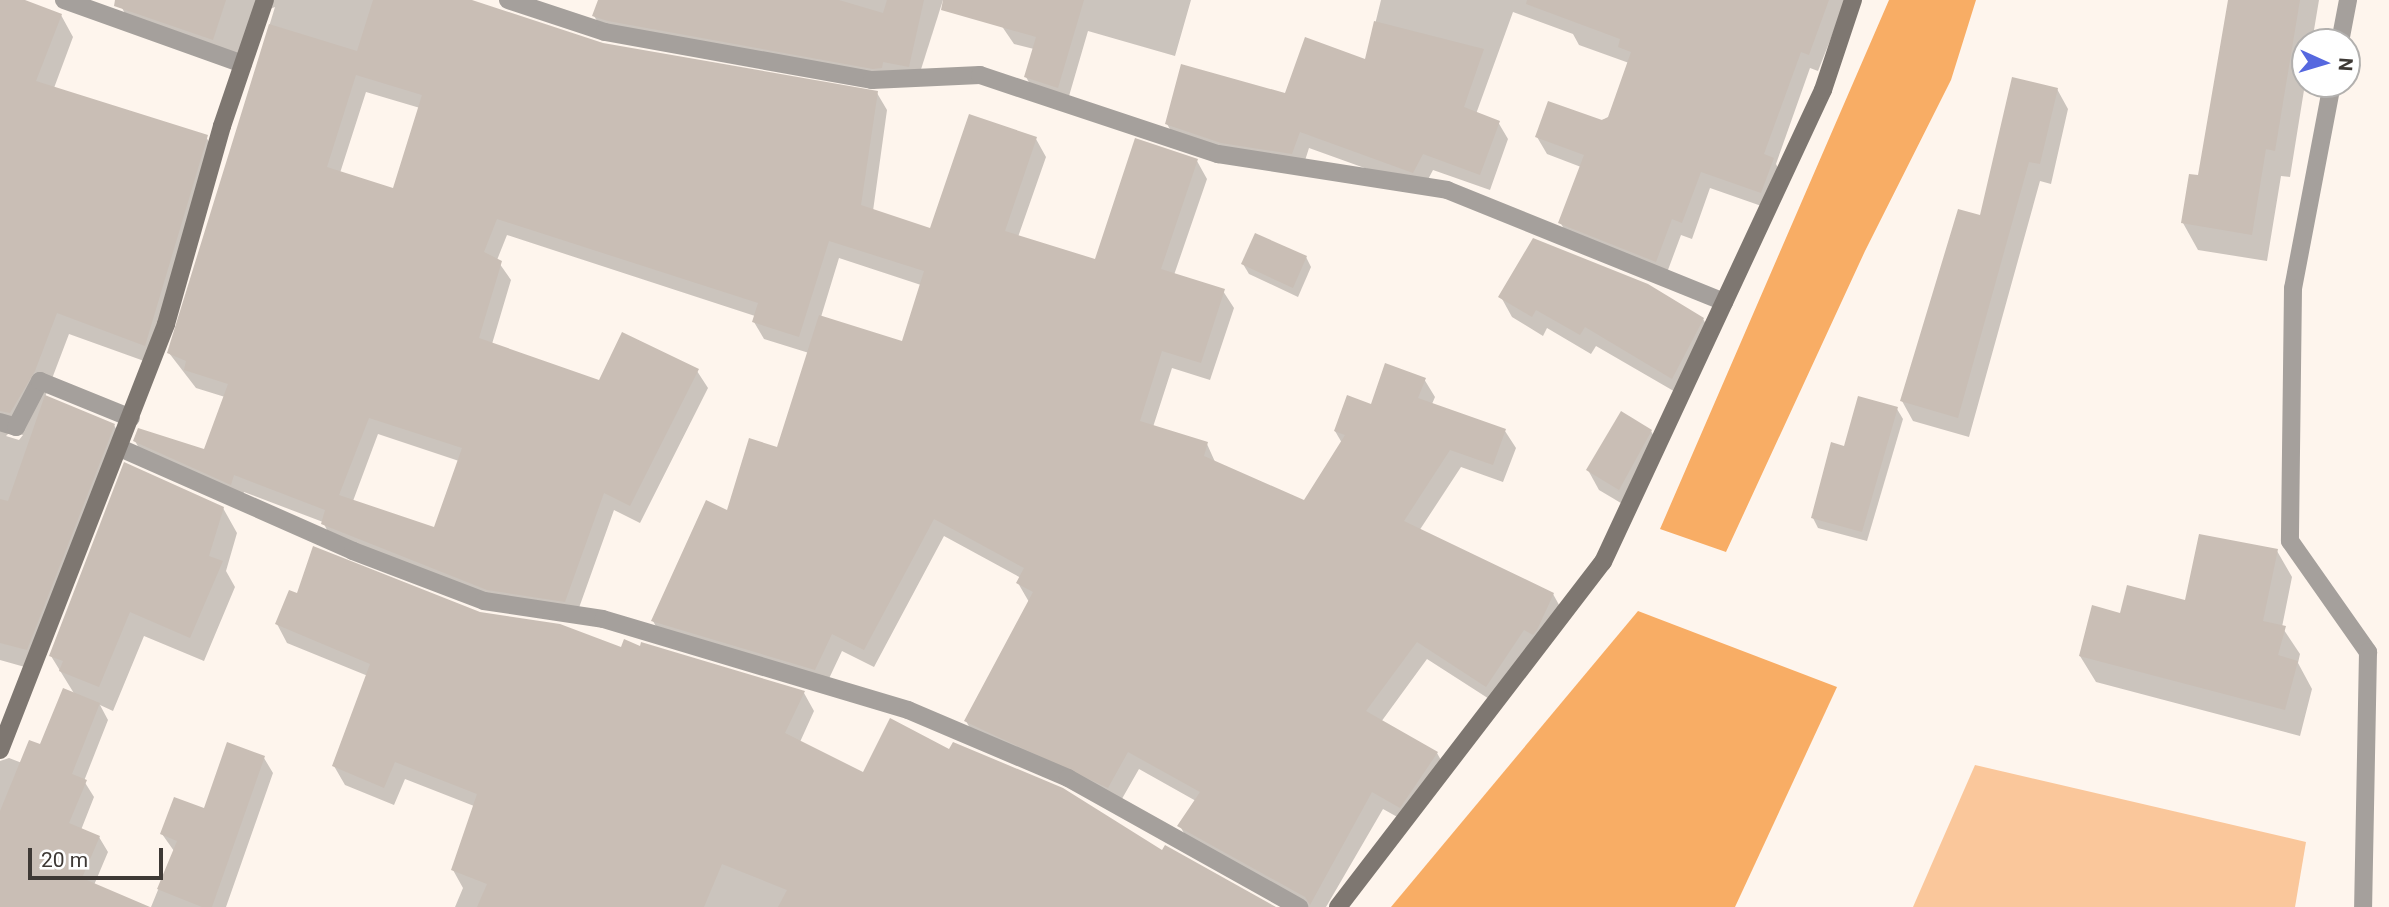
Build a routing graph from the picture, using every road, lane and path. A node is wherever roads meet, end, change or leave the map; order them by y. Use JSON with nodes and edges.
{"nodes":[{"id":1,"x":64,"y":0,"type":"edge"},
{"id":2,"x":265,"y":0,"type":"edge"},
{"id":3,"x":508,"y":0,"type":"edge"},
{"id":4,"x":1853,"y":0,"type":"edge"},
{"id":5,"x":2348,"y":0,"type":"edge"},
{"id":6,"x":2343,"y":28,"type":"edge"},
{"id":7,"x":243,"y":64,"type":"junction"},
{"id":8,"x":2329,"y":98,"type":"edge"},
{"id":9,"x":1724,"y":302,"type":"junction"},
{"id":10,"x":131,"y":418,"type":"junction"},
{"id":11,"x":0,"y":422,"type":"edge"},
{"id":12,"x":120,"y":448,"type":"junction"},
{"id":13,"x":0,"y":750,"type":"edge"},
{"id":14,"x":1299,"y":907,"type":"edge"},
{"id":15,"x":1338,"y":907,"type":"edge"},
{"id":16,"x":2363,"y":907,"type":"edge"}],
"edges":[{"from":1,"to":7,"type":"street"},
{"from":2,"to":7,"type":"street"},
{"from":3,"to":9,"type":"street"},
{"from":4,"to":9,"type":"street"},
{"from":5,"to":6,"type":"street"},
{"from":7,"to":10,"type":"street"},
{"from":8,"to":16,"type":"street"},
{"from":9,"to":15,"type":"street"},
{"from":10,"to":11,"type":"street"},
{"from":10,"to":12,"type":"street"},
{"from":12,"to":13,"type":"street"},
{"from":12,"to":14,"type":"street"}]}
